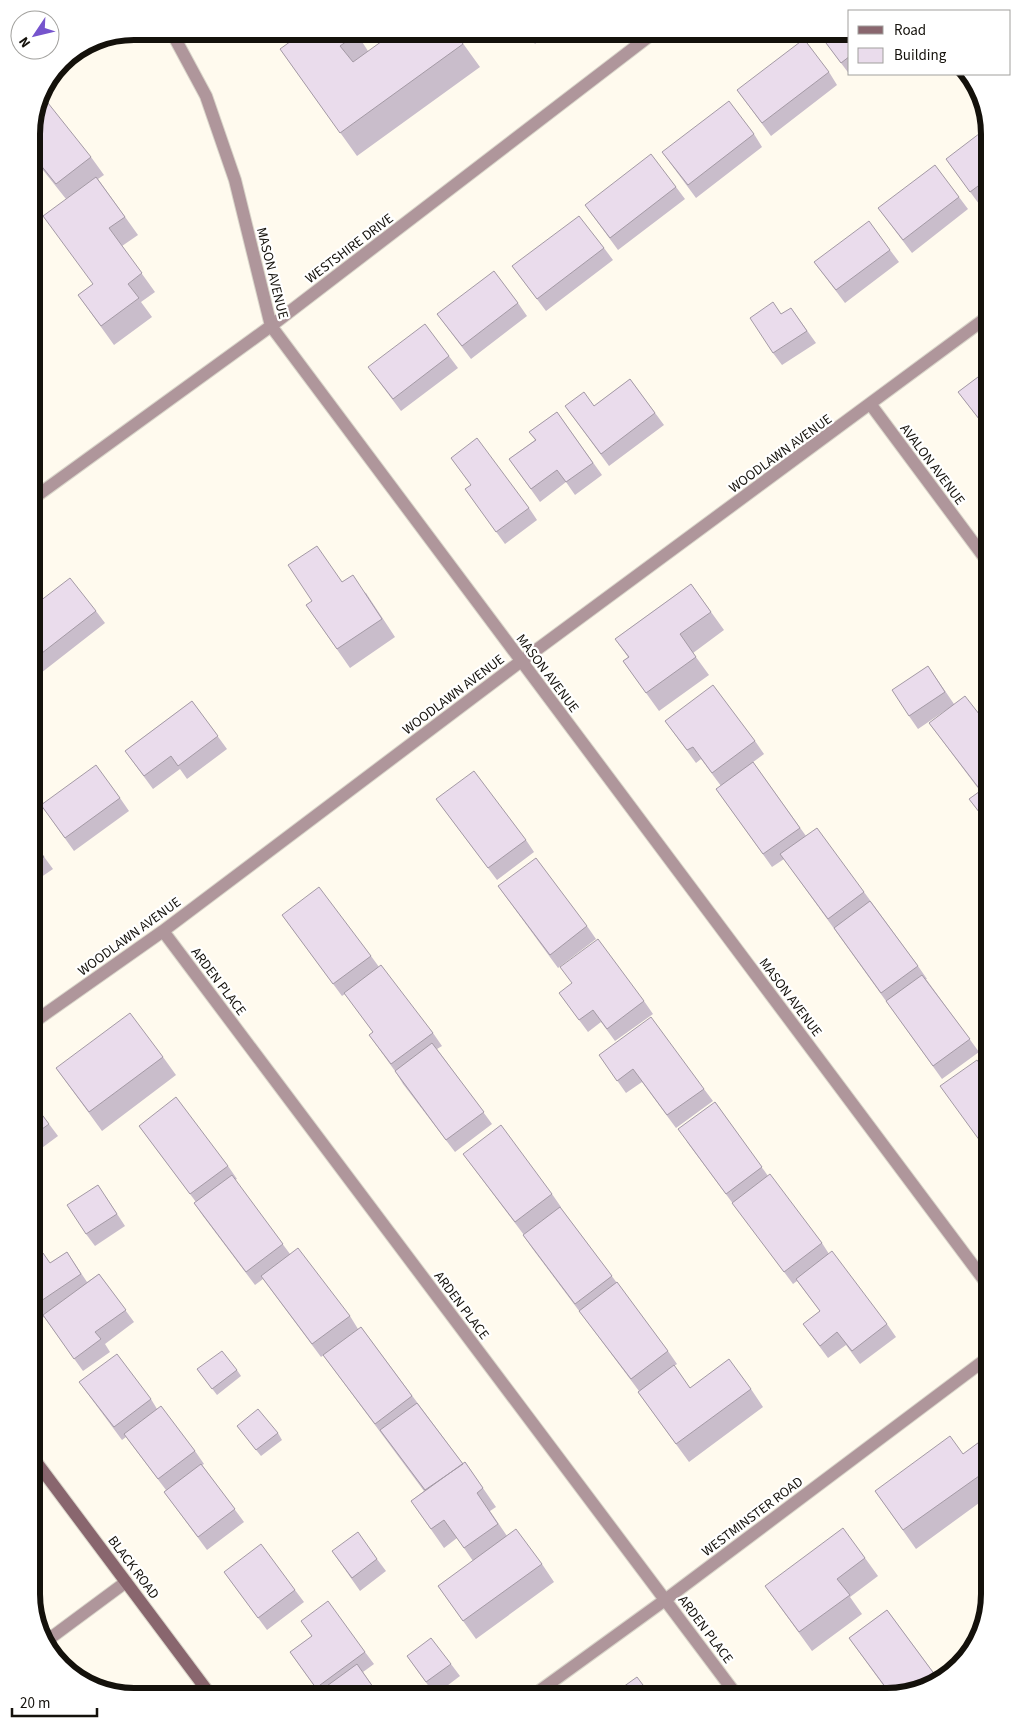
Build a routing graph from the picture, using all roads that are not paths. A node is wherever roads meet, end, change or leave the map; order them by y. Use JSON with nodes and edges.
{"nodes":[{"id":1,"x":176,"y":40,"type":"edge"},
{"id":2,"x":644,"y":40,"type":"edge"},
{"id":3,"x":981,"y":322,"type":"edge"},
{"id":4,"x":271,"y":326,"type":"junction"},
{"id":5,"x":871,"y":405,"type":"junction"},
{"id":6,"x":40,"y":493,"type":"edge"},
{"id":7,"x":981,"y":552,"type":"edge"},
{"id":8,"x":520,"y":662,"type":"junction"},
{"id":9,"x":163,"y":931,"type":"junction"},
{"id":10,"x":40,"y":1018,"type":"edge"},
{"id":11,"x":981,"y":1276,"type":"edge"},
{"id":12,"x":981,"y":1363,"type":"edge"},
{"id":13,"x":40,"y":1467,"type":"edge"},
{"id":14,"x":126,"y":1582,"type":"junction"},
{"id":15,"x":665,"y":1600,"type":"junction"},
{"id":16,"x":51,"y":1637,"type":"edge"},
{"id":17,"x":205,"y":1688,"type":"edge"},
{"id":18,"x":543,"y":1688,"type":"edge"},
{"id":19,"x":731,"y":1688,"type":"edge"}],
"edges":[{"from":1,"to":4,"type":"street","name":"MASON AVENUE"},
{"from":2,"to":4,"type":"street","name":"WESTSHIRE DRIVE"},
{"from":3,"to":5,"type":"street","name":"WOODLAWN AVENUE"},
{"from":4,"to":6,"type":"street","name":"WESTSHIRE DRIVE"},
{"from":4,"to":8,"type":"street","name":"MASON AVENUE"},
{"from":5,"to":7,"type":"street","name":"AVALON AVENUE"},
{"from":5,"to":8,"type":"street","name":"WOODLAWN AVENUE"},
{"from":8,"to":9,"type":"street","name":"WOODLAWN AVENUE"},
{"from":8,"to":11,"type":"street","name":"MASON AVENUE"},
{"from":9,"to":10,"type":"street","name":"WOODLAWN AVENUE"},
{"from":9,"to":15,"type":"street","name":"ARDEN PLACE"},
{"from":12,"to":15,"type":"street","name":"WESTMINSTER ROAD"},
{"from":13,"to":14,"type":"main road","name":"BLACK ROAD"},
{"from":14,"to":16,"type":"street"},
{"from":14,"to":17,"type":"main road","name":"BLACK ROAD"},
{"from":15,"to":18,"type":"street","name":"WESTMINSTER ROAD"},
{"from":15,"to":19,"type":"street","name":"ARDEN PLACE"}]}
